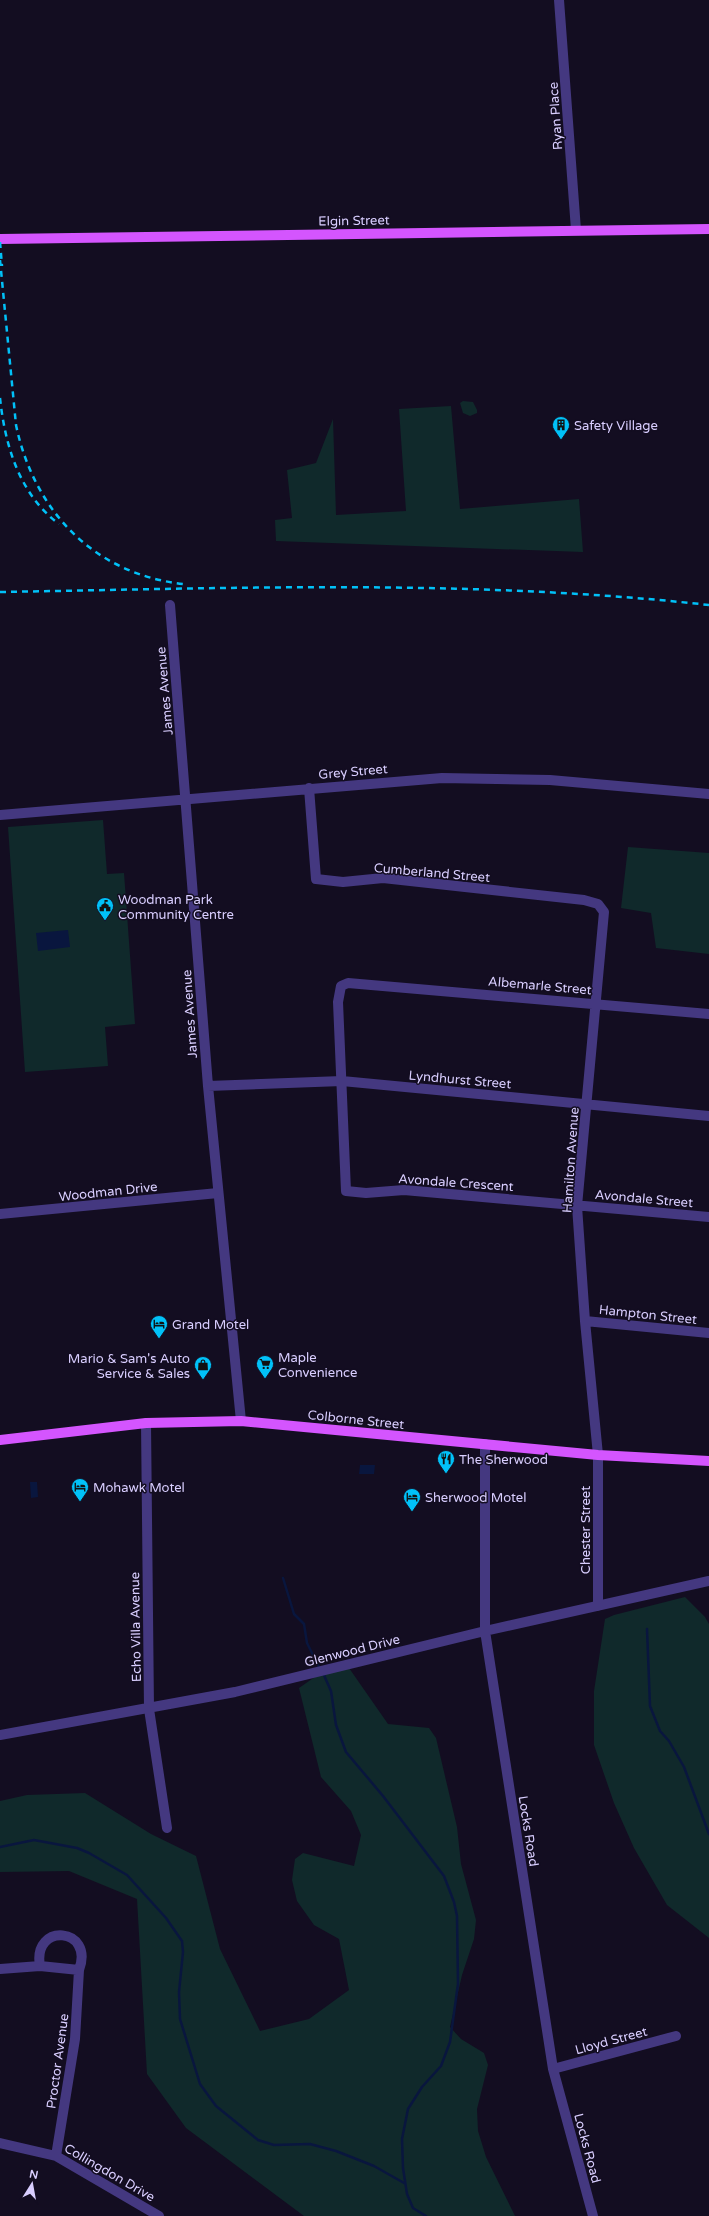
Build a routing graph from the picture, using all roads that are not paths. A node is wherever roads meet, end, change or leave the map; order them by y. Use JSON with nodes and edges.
{"nodes":[{"id":1,"x":559,"y":0,"type":"edge"},
{"id":2,"x":709,"y":229,"type":"edge"},
{"id":3,"x":576,"y":230,"type":"junction"},
{"id":4,"x":0,"y":239,"type":"edge"},
{"id":5,"x":170,"y":605,"type":"dead end"},
{"id":6,"x":309,"y":788,"type":"junction"},
{"id":7,"x":709,"y":794,"type":"edge"},
{"id":8,"x":186,"y":799,"type":"junction"},
{"id":9,"x":0,"y":815,"type":"edge"},
{"id":10,"x":605,"y":916,"type":"joint"},
{"id":11,"x":596,"y":1003,"type":"junction"},
{"id":12,"x":709,"y":1014,"type":"edge"},
{"id":13,"x":342,"y":1081,"type":"junction"},
{"id":14,"x":208,"y":1086,"type":"junction"},
{"id":15,"x":587,"y":1105,"type":"junction"},
{"id":16,"x":709,"y":1116,"type":"edge"},
{"id":17,"x":218,"y":1193,"type":"junction"},
{"id":18,"x":577,"y":1206,"type":"junction"},
{"id":19,"x":0,"y":1214,"type":"edge"},
{"id":20,"x":709,"y":1217,"type":"edge"},
{"id":21,"x":585,"y":1321,"type":"junction"},
{"id":22,"x":709,"y":1333,"type":"edge"},
{"id":23,"x":240,"y":1421,"type":"junction"},
{"id":24,"x":146,"y":1423,"type":"junction"},
{"id":25,"x":0,"y":1440,"type":"edge"},
{"id":26,"x":485,"y":1444,"type":"junction"},
{"id":27,"x":598,"y":1455,"type":"junction"},
{"id":28,"x":709,"y":1461,"type":"edge"},
{"id":29,"x":709,"y":1581,"type":"edge"},
{"id":30,"x":598,"y":1606,"type":"junction"},
{"id":31,"x":485,"y":1631,"type":"junction"},
{"id":32,"x":149,"y":1709,"type":"junction"},
{"id":33,"x":0,"y":1735,"type":"edge"},
{"id":34,"x":167,"y":1828,"type":"dead end"},
{"id":35,"x":40,"y":1966,"type":"junction"},
{"id":36,"x":0,"y":1969,"type":"edge"},
{"id":37,"x":79,"y":1970,"type":"junction"},
{"id":38,"x":676,"y":2036,"type":"dead end"},
{"id":39,"x":553,"y":2069,"type":"junction"},
{"id":40,"x":0,"y":2143,"type":"edge"},
{"id":41,"x":56,"y":2156,"type":"junction"},
{"id":42,"x":160,"y":2216,"type":"edge"},
{"id":43,"x":593,"y":2216,"type":"edge"}],
"edges":[{"from":1,"to":3,"type":"street","name":"Ryan Place"},
{"from":2,"to":3,"type":"main road","name":"Elgin Street"},
{"from":3,"to":4,"type":"main road","name":"Elgin Street"},
{"from":5,"to":8,"type":"street","name":"James Avenue"},
{"from":6,"to":7,"type":"street","name":"Grey Street"},
{"from":6,"to":8,"type":"street","name":"Grey Street"},
{"from":6,"to":10,"type":"street","name":"Cumberland Street"},
{"from":8,"to":9,"type":"street","name":"Grey Street"},
{"from":8,"to":14,"type":"street","name":"James Avenue"},
{"from":10,"to":11,"type":"street","name":"Hamilton Avenue"},
{"from":11,"to":12,"type":"street","name":"Albemarle Street"},
{"from":11,"to":13,"type":"street","name":"Albemarle Street"},
{"from":11,"to":15,"type":"street","name":"Hamilton Avenue"},
{"from":13,"to":14,"type":"street","name":"Lyndhurst Street"},
{"from":13,"to":15,"type":"street","name":"Lyndhurst Street"},
{"from":13,"to":18,"type":"street","name":"Avondale Crescent"},
{"from":14,"to":17,"type":"street","name":"James Avenue"},
{"from":15,"to":16,"type":"street","name":"Lyndhurst Street"},
{"from":15,"to":18,"type":"street","name":"Hamilton Avenue"},
{"from":17,"to":19,"type":"street","name":"Woodman Drive"},
{"from":17,"to":23,"type":"street","name":"James Avenue"},
{"from":18,"to":20,"type":"street","name":"Avondale Street"},
{"from":18,"to":21,"type":"street","name":"Hamilton Avenue"},
{"from":21,"to":22,"type":"street","name":"Hampton Street"},
{"from":21,"to":27,"type":"street","name":"Hamilton Avenue"},
{"from":23,"to":24,"type":"main road","name":"Colborne Street"},
{"from":23,"to":26,"type":"main road","name":"Colborne Street"},
{"from":24,"to":25,"type":"main road","name":"Colborne Street"},
{"from":24,"to":32,"type":"street","name":"Echo Villa Avenue"},
{"from":26,"to":27,"type":"main road","name":"Colborne Street"},
{"from":26,"to":31,"type":"street","name":"Locks Road"},
{"from":27,"to":28,"type":"main road","name":"Colborne Street"},
{"from":27,"to":30,"type":"street","name":"Chester Street"},
{"from":29,"to":30,"type":"street","name":"Glenwood Drive"},
{"from":30,"to":31,"type":"street","name":"Glenwood Drive"},
{"from":31,"to":32,"type":"street","name":"Glenwood Drive"},
{"from":31,"to":39,"type":"street","name":"Locks Road"},
{"from":32,"to":33,"type":"street","name":"Glenwood Drive"},
{"from":32,"to":34,"type":"street","name":"Echo Villa Avenue"},
{"from":35,"to":36,"type":"street"},
{"from":35,"to":37,"type":"street"},
{"from":35,"to":37,"type":"street","name":"Proctor Avenue"},
{"from":37,"to":41,"type":"street","name":"Proctor Avenue"},
{"from":38,"to":39,"type":"street","name":"Lloyd Street"},
{"from":39,"to":43,"type":"street","name":"Locks Road"},
{"from":40,"to":41,"type":"street","name":"Collingdon Drive"},
{"from":41,"to":42,"type":"street","name":"Collingdon Drive"}]}
